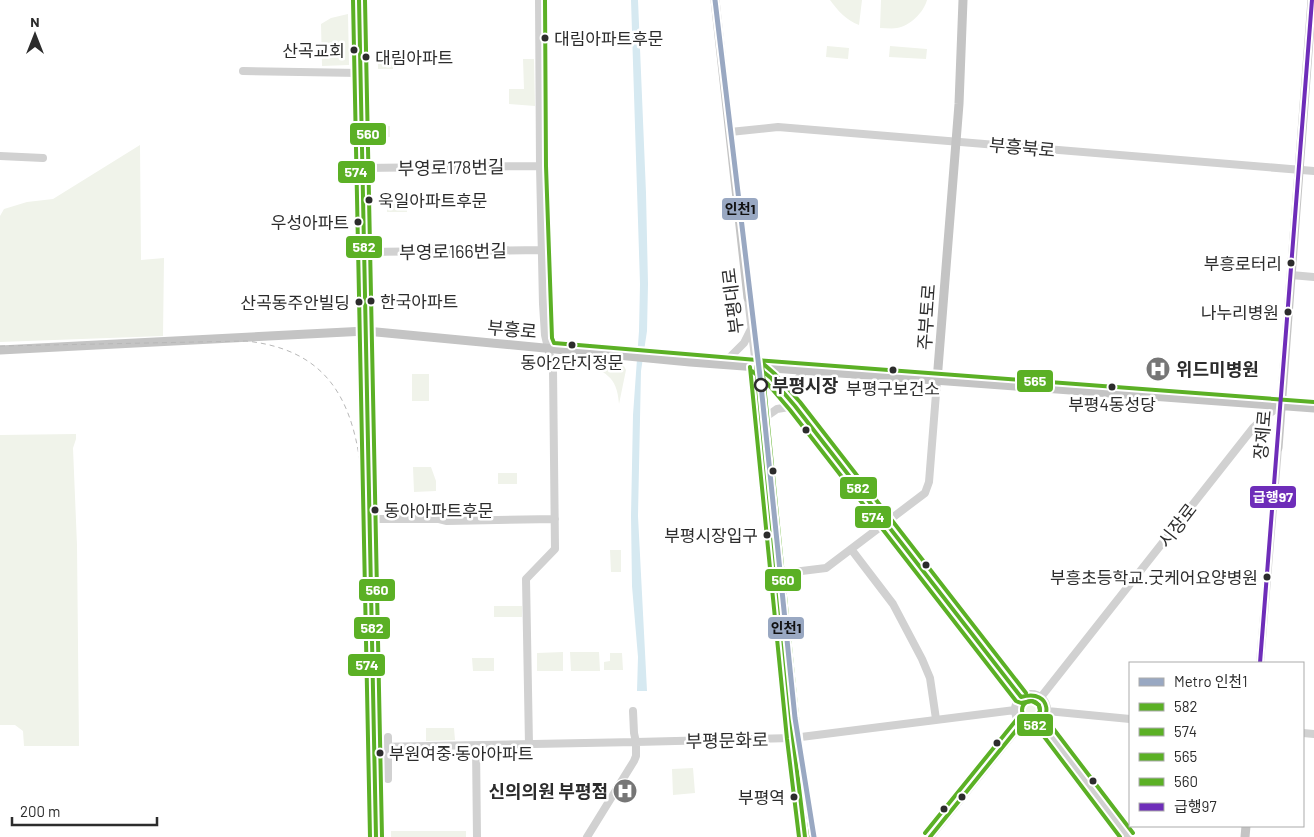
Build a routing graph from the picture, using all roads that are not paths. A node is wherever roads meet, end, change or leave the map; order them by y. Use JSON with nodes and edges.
{"nodes":[{"id":1,"x":359,"y":0,"type":"edge"},
{"id":2,"x":540,"y":0,"type":"edge"},
{"id":3,"x":715,"y":0,"type":"edge"},
{"id":4,"x":963,"y":0,"type":"edge"},
{"id":5,"x":1312,"y":0,"type":"edge"},
{"id":6,"x":243,"y":71,"type":"dead end"},
{"id":7,"x":360,"y":73,"type":"junction"},
{"id":8,"x":730,"y":132,"type":"junction"},
{"id":9,"x":956,"y":142,"type":"junction"},
{"id":10,"x":0,"y":156,"type":"edge"},
{"id":11,"x":43,"y":158,"type":"dead end"},
{"id":12,"x":540,"y":166,"type":"junction"},
{"id":13,"x":362,"y":168,"type":"junction"},
{"id":14,"x":1299,"y":170,"type":"junction"},
{"id":15,"x":1314,"y":171,"type":"edge"},
{"id":16,"x":542,"y":250,"type":"junction"},
{"id":17,"x":364,"y":252,"type":"junction"},
{"id":18,"x":1291,"y":275,"type":"junction"},
{"id":19,"x":1314,"y":277,"type":"edge"},
{"id":20,"x":748,"y":298,"type":"joint"},
{"id":21,"x":752,"y":329,"type":"junction"},
{"id":22,"x":366,"y":331,"type":"junction"},
{"id":23,"x":549,"y":349,"type":"junction"},
{"id":24,"x":0,"y":350,"type":"edge"},
{"id":25,"x":723,"y":364,"type":"junction"},
{"id":26,"x":756,"y":366,"type":"junction"},
{"id":27,"x":806,"y":370,"type":"junction"},
{"id":28,"x":938,"y":381,"type":"junction"},
{"id":29,"x":795,"y":406,"type":"junction"},
{"id":30,"x":1281,"y":406,"type":"junction"},
{"id":31,"x":1314,"y":408,"type":"edge"},
{"id":32,"x":760,"y":421,"type":"junction"},
{"id":33,"x":1278,"y":448,"type":"joint"},
{"id":34,"x":369,"y":519,"type":"junction"},
{"id":35,"x":555,"y":519,"type":"junction"},
{"id":36,"x":886,"y":523,"type":"junction"},
{"id":37,"x":851,"y":549,"type":"junction"},
{"id":38,"x":777,"y":574,"type":"junction"},
{"id":39,"x":1260,"y":662,"type":"edge"},
{"id":40,"x":1021,"y":697,"type":"junction"},
{"id":41,"x":1041,"y":697,"type":"junction"},
{"id":42,"x":1015,"y":710,"type":"junction"},
{"id":43,"x":633,"y":711,"type":"dead end"},
{"id":44,"x":1047,"y":711,"type":"junction"},
{"id":45,"x":936,"y":719,"type":"junction"},
{"id":46,"x":1129,"y":719,"type":"edge"},
{"id":47,"x":1041,"y":722,"type":"junction"},
{"id":48,"x":1022,"y":723,"type":"junction"},
{"id":49,"x":388,"y":737,"type":"dead end"},
{"id":50,"x":793,"y":738,"type":"junction"},
{"id":51,"x":636,"y":742,"type":"junction"},
{"id":52,"x":529,"y":745,"type":"junction"},
{"id":53,"x":388,"y":746,"type":"junction"},
{"id":54,"x":476,"y":746,"type":"junction"},
{"id":55,"x":374,"y":747,"type":"junction"},
{"id":56,"x":388,"y":779,"type":"dead end"},
{"id":57,"x":800,"y":796,"type":"joint"},
{"id":58,"x":376,"y":837,"type":"edge"},
{"id":59,"x":478,"y":837,"type":"edge"},
{"id":60,"x":587,"y":837,"type":"edge"},
{"id":61,"x":805,"y":837,"type":"edge"},
{"id":62,"x":930,"y":837,"type":"edge"},
{"id":63,"x":1128,"y":837,"type":"edge"}],
"edges":[{"from":1,"to":7,"type":"street"},
{"from":2,"to":12,"type":"street"},
{"from":3,"to":8,"type":"main road","name":"부평대로"},
{"from":4,"to":9,"type":"main road","name":"주부토로"},
{"from":5,"to":14,"type":"main road","name":"장제로"},
{"from":6,"to":7,"type":"street"},
{"from":7,"to":13,"type":"street"},
{"from":8,"to":9,"type":"street","name":"부흥북로"},
{"from":8,"to":20,"type":"main road","name":"부평대로"},
{"from":9,"to":14,"type":"street","name":"부흥북로"},
{"from":9,"to":28,"type":"main road","name":"주부토로"},
{"from":10,"to":11,"type":"street"},
{"from":12,"to":13,"type":"street","name":"부영로178번길"},
{"from":12,"to":16,"type":"street"},
{"from":13,"to":17,"type":"street"},
{"from":14,"to":15,"type":"street","name":"부흥북로"},
{"from":14,"to":18,"type":"main road","name":"장제로"},
{"from":16,"to":17,"type":"street","name":"부영로166번길"},
{"from":16,"to":23,"type":"street"},
{"from":17,"to":22,"type":"street"},
{"from":18,"to":19,"type":"street"},
{"from":18,"to":30,"type":"main road","name":"장제로"},
{"from":20,"to":21,"type":"street","name":"부평대로"},
{"from":21,"to":25,"type":"street"},
{"from":21,"to":26,"type":"street","name":"부평대로"},
{"from":22,"to":23,"type":"main road","name":"부흥로"},
{"from":22,"to":24,"type":"main road","name":"부흥로"},
{"from":22,"to":34,"type":"street"},
{"from":23,"to":25,"type":"main road","name":"부흥로"},
{"from":23,"to":35,"type":"street"},
{"from":25,"to":26,"type":"main road","name":"부흥로"},
{"from":26,"to":27,"type":"main road","name":"부흥로"},
{"from":26,"to":29,"type":"street"},
{"from":26,"to":32,"type":"main road","name":"부평대로"},
{"from":27,"to":28,"type":"main road","name":"부흥로"},
{"from":27,"to":29,"type":"street"},
{"from":28,"to":30,"type":"main road","name":"부흥로"},
{"from":28,"to":36,"type":"street","name":"주부토로"},
{"from":29,"to":32,"type":"street"},
{"from":29,"to":36,"type":"street"},
{"from":30,"to":31,"type":"main road","name":"부흥로"},
{"from":30,"to":33,"type":"main road","name":"장제로"},
{"from":30,"to":41,"type":"street","name":"시장로"},
{"from":32,"to":38,"type":"main road","name":"부평대로"},
{"from":33,"to":39,"type":"street","name":"장제로"},
{"from":34,"to":35,"type":"street"},
{"from":34,"to":55,"type":"street"},
{"from":35,"to":52,"type":"street"},
{"from":36,"to":37,"type":"street","name":"주부토로"},
{"from":36,"to":40,"type":"street"},
{"from":37,"to":38,"type":"street","name":"주부토로"},
{"from":37,"to":45,"type":"street"},
{"from":38,"to":50,"type":"main road","name":"부평대로"},
{"from":40,"to":41,"type":"street"},
{"from":40,"to":42,"type":"street"},
{"from":41,"to":44,"type":"street"},
{"from":42,"to":45,"type":"street","name":"부평문화로"},
{"from":42,"to":48,"type":"street"},
{"from":43,"to":51,"type":"street"},
{"from":44,"to":46,"type":"street"},
{"from":44,"to":47,"type":"street"},
{"from":45,"to":50,"type":"street","name":"부평문화로"},
{"from":47,"to":48,"type":"street"},
{"from":47,"to":63,"type":"street"},
{"from":48,"to":62,"type":"street"},
{"from":49,"to":53,"type":"street"},
{"from":50,"to":51,"type":"street","name":"부평문화로"},
{"from":50,"to":57,"type":"street","name":"부평대로"},
{"from":51,"to":52,"type":"street","name":"부평문화로"},
{"from":51,"to":60,"type":"street"},
{"from":52,"to":54,"type":"street","name":"부평문화로"},
{"from":53,"to":54,"type":"street","name":"부평문화로"},
{"from":53,"to":55,"type":"street","name":"부평문화로"},
{"from":53,"to":56,"type":"street"},
{"from":54,"to":59,"type":"street"},
{"from":55,"to":58,"type":"street"},
{"from":57,"to":61,"type":"main road","name":"부평대로"}]}
